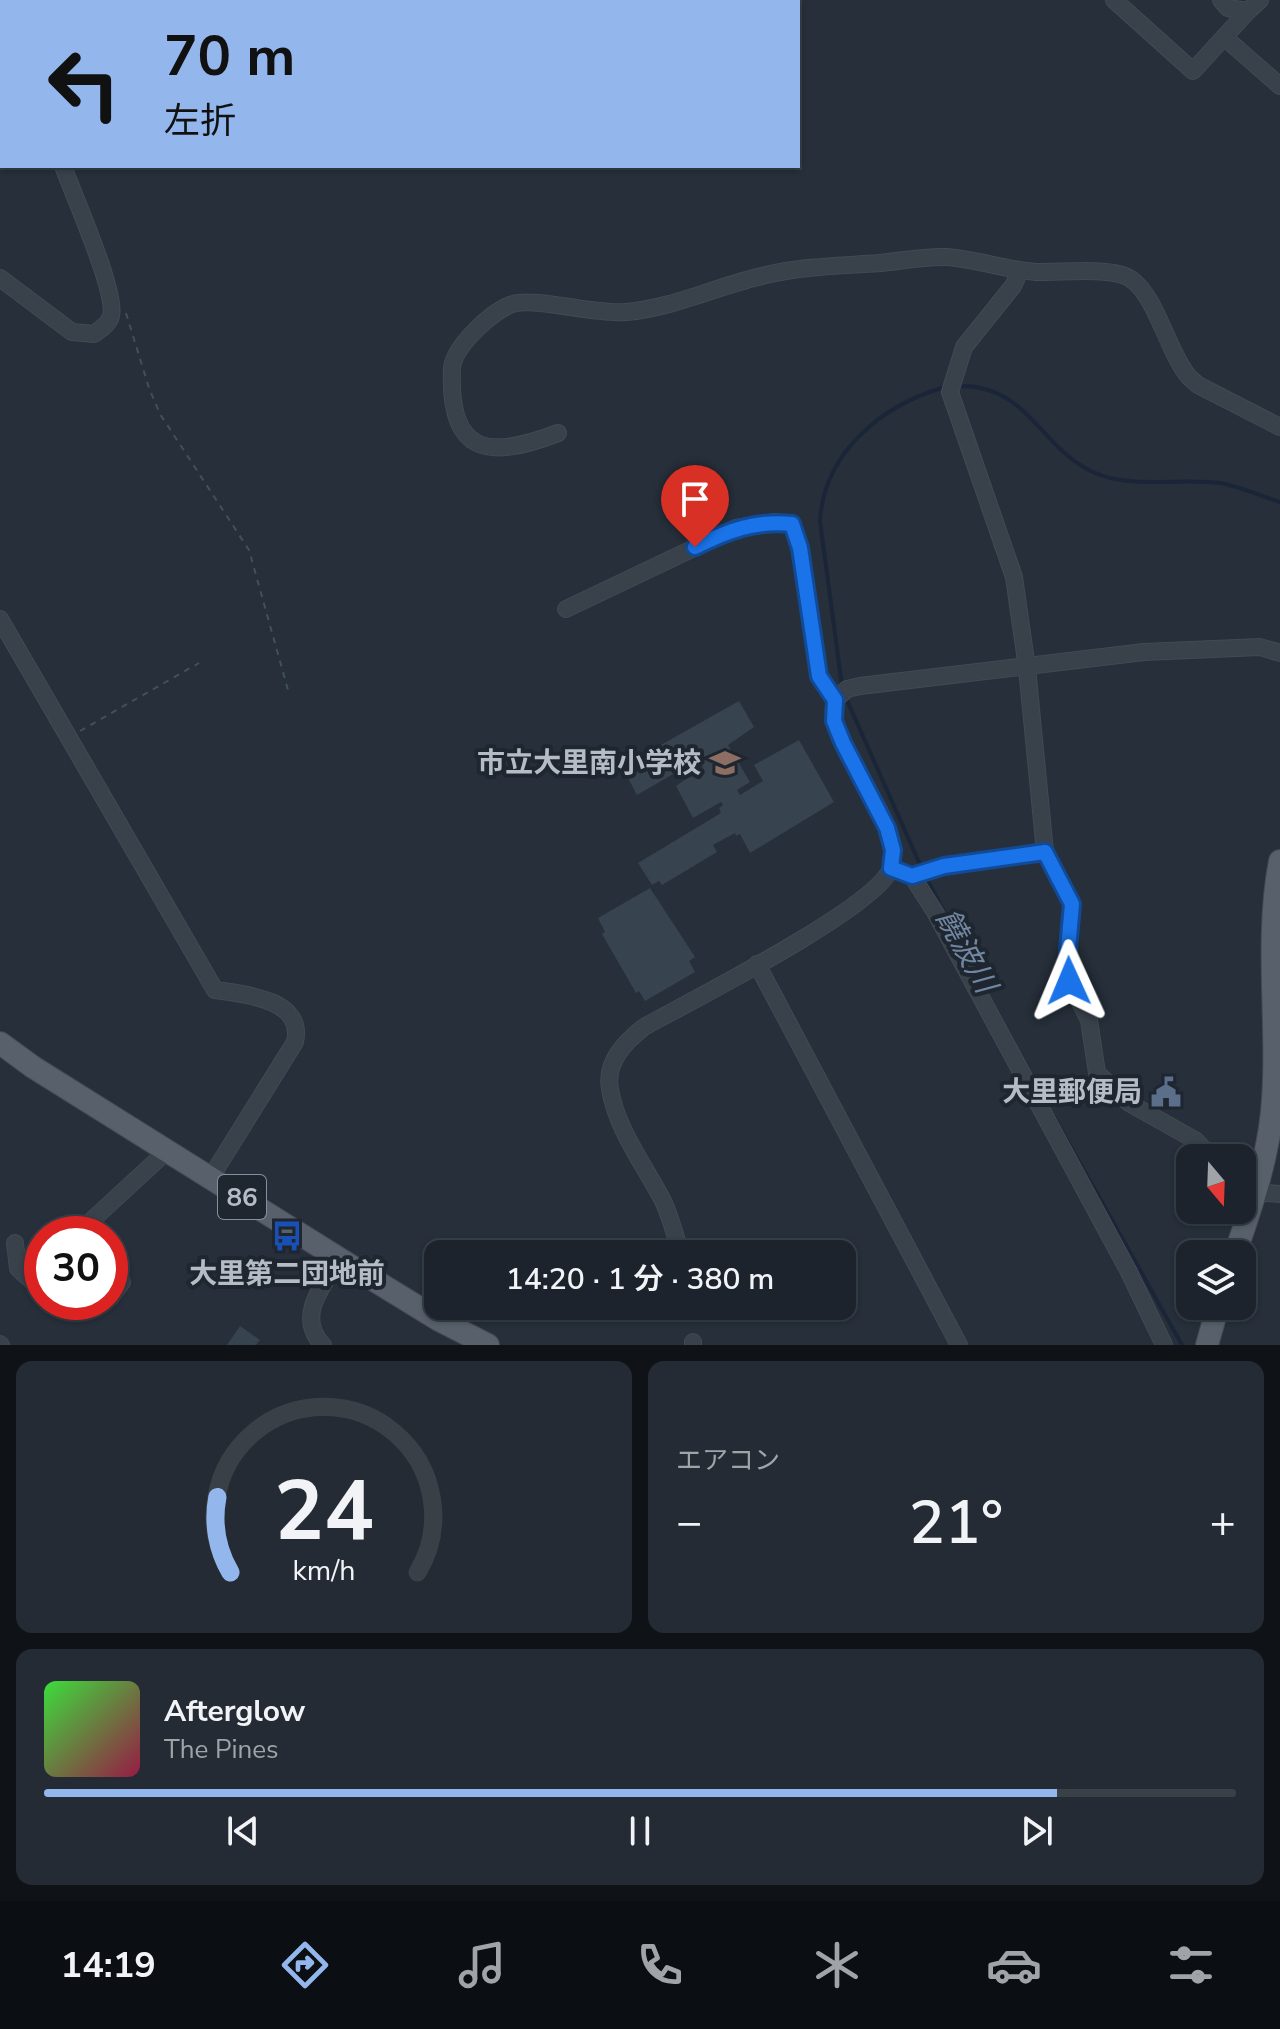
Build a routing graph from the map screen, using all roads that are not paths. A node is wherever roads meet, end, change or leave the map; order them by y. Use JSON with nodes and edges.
{"nodes":[{"id":1,"x":1114,"y":0,"type":"edge"},
{"id":2,"x":1221,"y":0,"type":"edge"},
{"id":3,"x":1254,"y":5,"type":"edge"},
{"id":4,"x":1224,"y":37,"type":"junction"},
{"id":5,"x":1280,"y":86,"type":"edge"},
{"id":6,"x":64,"y":168,"type":"edge"},
{"id":7,"x":1020,"y":271,"type":"junction"},
{"id":8,"x":0,"y":278,"type":"edge"},
{"id":9,"x":1280,"y":427,"type":"edge"},
{"id":10,"x":558,"y":433,"type":"dead end"},
{"id":11,"x":566,"y":609,"type":"dead end"},
{"id":12,"x":0,"y":619,"type":"edge"},
{"id":13,"x":1280,"y":653,"type":"edge"},
{"id":14,"x":1027,"y":668,"type":"junction"},
{"id":15,"x":835,"y":700,"type":"junction"},
{"id":16,"x":1045,"y":852,"type":"junction"},
{"id":17,"x":1280,"y":861,"type":"edge"},
{"id":18,"x":891,"y":868,"type":"junction"},
{"id":19,"x":917,"y":875,"type":"junction"},
{"id":20,"x":757,"y":964,"type":"junction"},
{"id":21,"x":0,"y":1043,"type":"edge"},
{"id":22,"x":1199,"y":1144,"type":"edge"},
{"id":23,"x":168,"y":1150,"type":"junction"},
{"id":24,"x":1256,"y":1163,"type":"edge"},
{"id":25,"x":211,"y":1177,"type":"junction"},
{"id":26,"x":1256,"y":1188,"type":"edge"},
{"id":27,"x":1280,"y":1194,"type":"edge"},
{"id":28,"x":96,"y":1216,"type":"edge"},
{"id":29,"x":677,"y":1240,"type":"edge"},
{"id":30,"x":15,"y":1243,"type":"dead end"},
{"id":31,"x":340,"y":1259,"type":"junction"},
{"id":32,"x":24,"y":1274,"type":"edge"},
{"id":33,"x":1214,"y":1320,"type":"edge"},
{"id":34,"x":323,"y":1345,"type":"edge"},
{"id":35,"x":488,"y":1345,"type":"edge"},
{"id":36,"x":959,"y":1345,"type":"edge"},
{"id":37,"x":1164,"y":1345,"type":"edge"},
{"id":38,"x":1207,"y":1345,"type":"edge"}],
"edges":[{"from":1,"to":4,"type":"street"},
{"from":2,"to":3,"type":"street"},
{"from":3,"to":4,"type":"street"},
{"from":4,"to":5,"type":"street"},
{"from":6,"to":8,"type":"street"},
{"from":7,"to":9,"type":"street"},
{"from":7,"to":10,"type":"street"},
{"from":7,"to":14,"type":"street"},
{"from":11,"to":15,"type":"street"},
{"from":12,"to":25,"type":"street"},
{"from":13,"to":14,"type":"street"},
{"from":14,"to":15,"type":"street"},
{"from":14,"to":16,"type":"street"},
{"from":15,"to":18,"type":"street"},
{"from":16,"to":19,"type":"street"},
{"from":16,"to":22,"type":"street"},
{"from":17,"to":24,"type":"main road"},
{"from":18,"to":19,"type":"street"},
{"from":18,"to":20,"type":"street"},
{"from":19,"to":37,"type":"street"},
{"from":20,"to":29,"type":"street"},
{"from":20,"to":36,"type":"street"},
{"from":21,"to":23,"type":"main road","number":"86"},
{"from":23,"to":25,"type":"main road","number":"86"},
{"from":23,"to":28,"type":"street"},
{"from":25,"to":31,"type":"main road","number":"86"},
{"from":26,"to":27,"type":"street"},
{"from":30,"to":32,"type":"street"},
{"from":31,"to":34,"type":"street"},
{"from":31,"to":35,"type":"main road","number":"86"},
{"from":33,"to":38,"type":"main road"}]}
